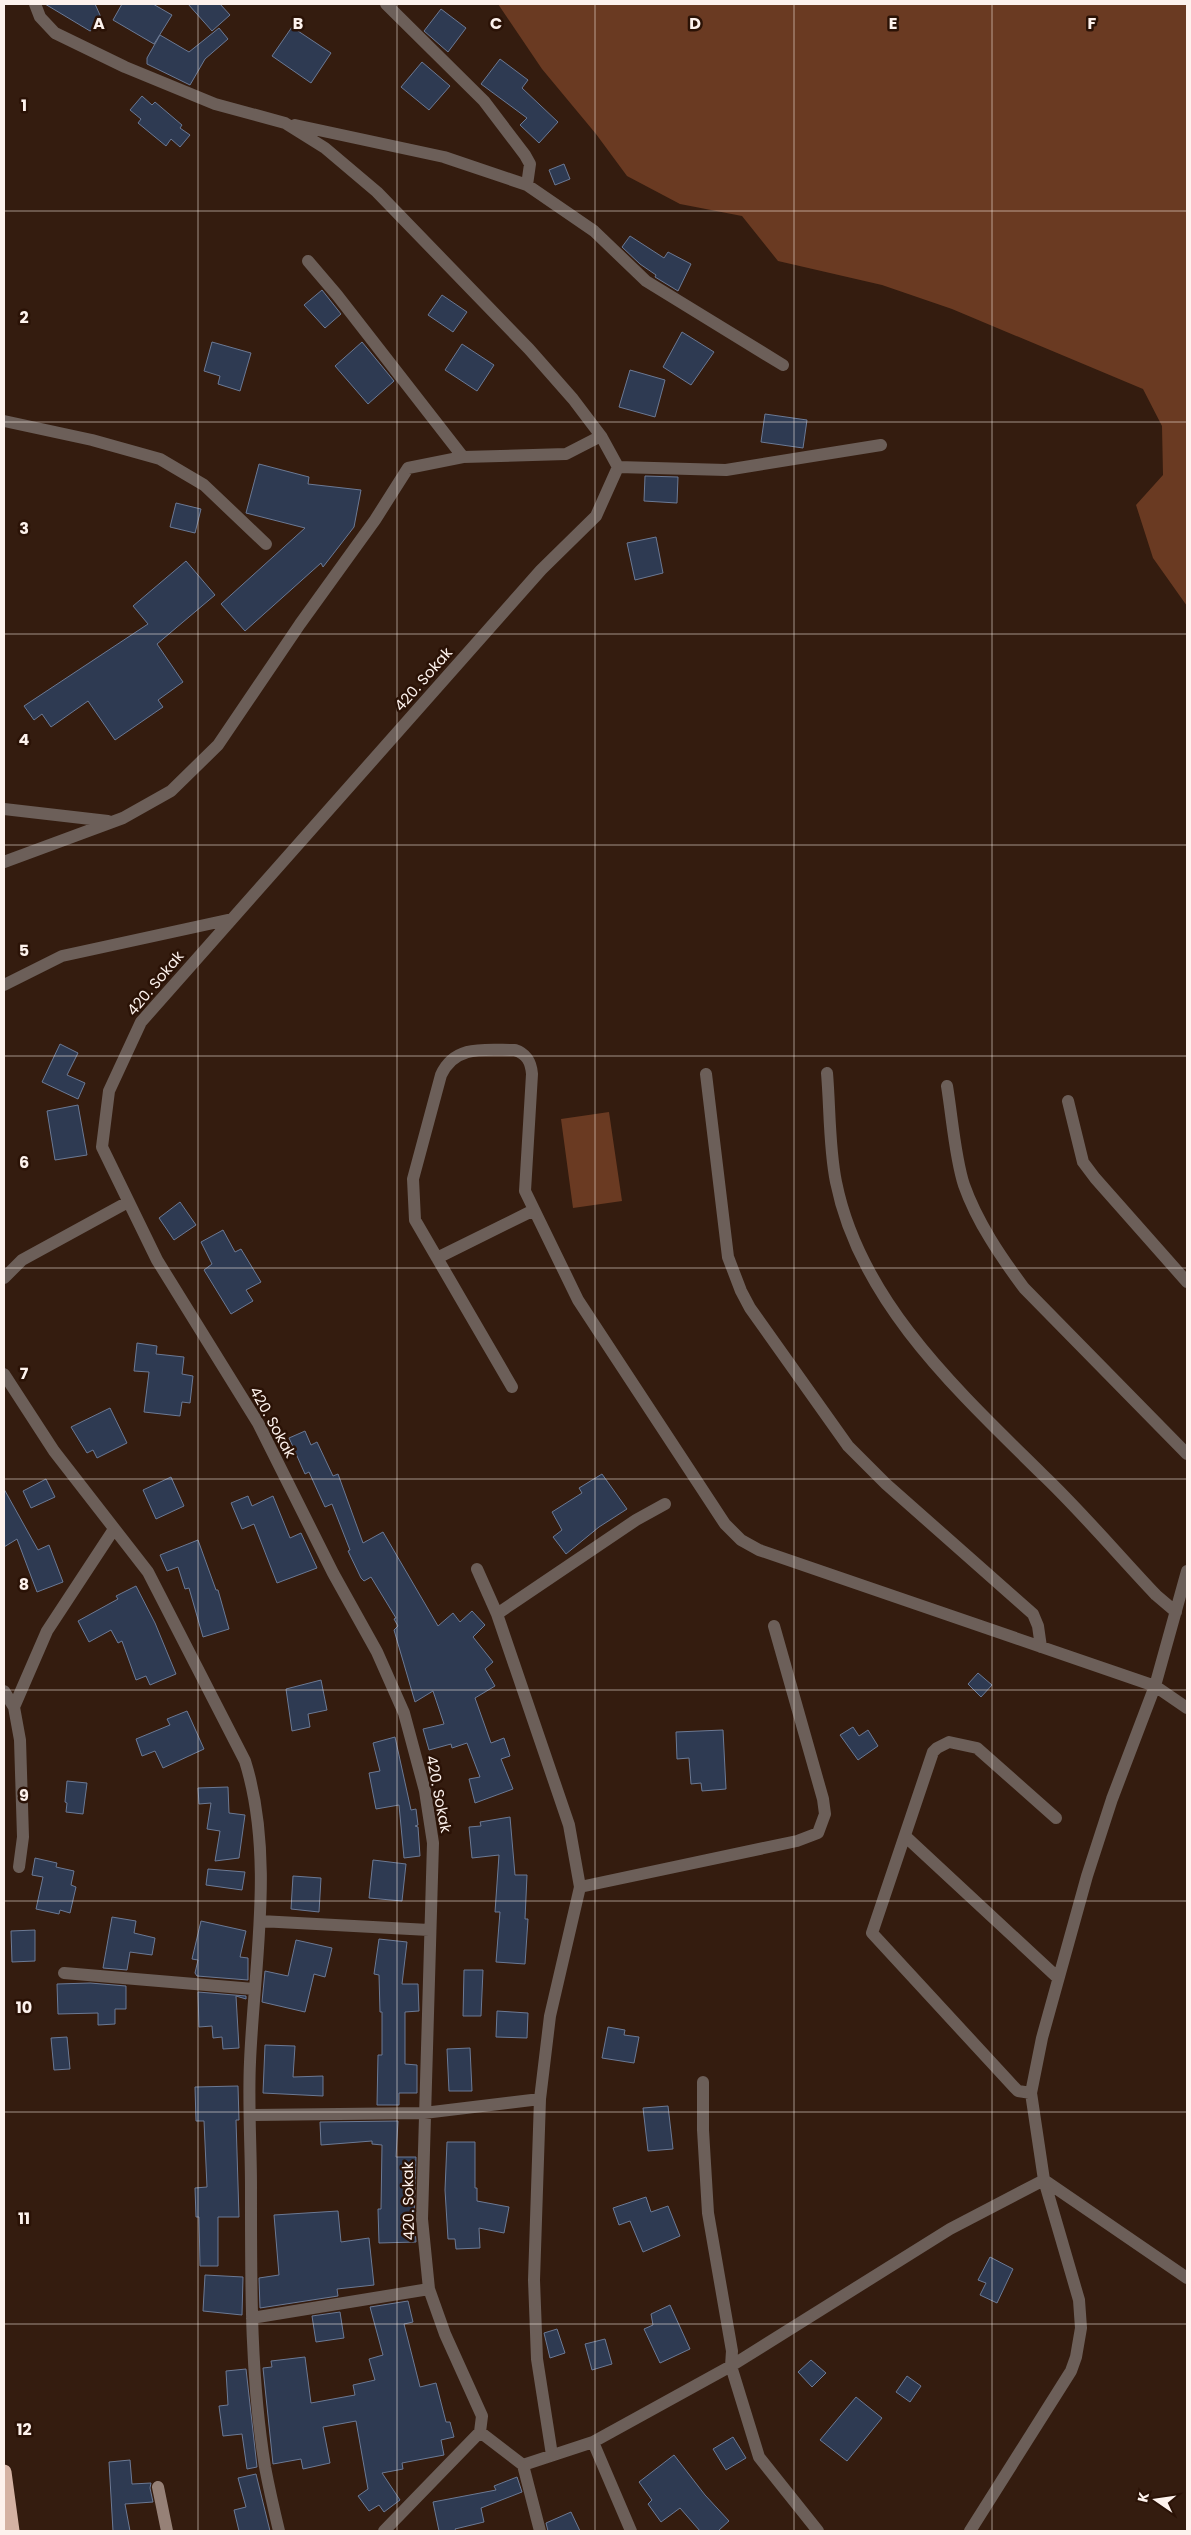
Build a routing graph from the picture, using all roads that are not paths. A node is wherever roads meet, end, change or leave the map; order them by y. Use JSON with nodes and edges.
{"nodes":[{"id":1,"x":35,"y":4,"type":"edge"},
{"id":2,"x":386,"y":4,"type":"edge"},
{"id":3,"x":285,"y":123,"type":"junction"},
{"id":4,"x":527,"y":185,"type":"junction"},
{"id":5,"x":308,"y":261,"type":"dead end"},
{"id":6,"x":783,"y":365,"type":"dead end"},
{"id":7,"x":4,"y":422,"type":"edge"},
{"id":8,"x":601,"y":436,"type":"junction"},
{"id":9,"x":881,"y":445,"type":"dead end"},
{"id":10,"x":463,"y":457,"type":"junction"},
{"id":11,"x":618,"y":467,"type":"junction"},
{"id":12,"x":266,"y":544,"type":"dead end"},
{"id":13,"x":4,"y":809,"type":"edge"},
{"id":14,"x":112,"y":821,"type":"junction"},
{"id":15,"x":4,"y":862,"type":"edge"},
{"id":16,"x":232,"y":919,"type":"junction"},
{"id":17,"x":4,"y":985,"type":"edge"},
{"id":18,"x":827,"y":1073,"type":"dead end"},
{"id":19,"x":706,"y":1074,"type":"dead end"},
{"id":20,"x":947,"y":1086,"type":"dead end"},
{"id":21,"x":1068,"y":1101,"type":"dead end"},
{"id":22,"x":128,"y":1202,"type":"junction"},
{"id":23,"x":534,"y":1210,"type":"junction"},
{"id":24,"x":438,"y":1258,"type":"junction"},
{"id":25,"x":4,"y":1278,"type":"edge"},
{"id":26,"x":1187,"y":1282,"type":"edge"},
{"id":27,"x":4,"y":1374,"type":"edge"},
{"id":28,"x":512,"y":1387,"type":"dead end"},
{"id":29,"x":1187,"y":1454,"type":"edge"},
{"id":30,"x":665,"y":1504,"type":"dead end"},
{"id":31,"x":114,"y":1529,"type":"junction"},
{"id":32,"x":477,"y":1569,"type":"dead end"},
{"id":33,"x":1187,"y":1571,"type":"edge"},
{"id":34,"x":1176,"y":1612,"type":"junction"},
{"id":35,"x":497,"y":1614,"type":"junction"},
{"id":36,"x":774,"y":1626,"type":"dead end"},
{"id":37,"x":1041,"y":1647,"type":"junction"},
{"id":38,"x":1155,"y":1686,"type":"junction"},
{"id":39,"x":4,"y":1691,"type":"edge"},
{"id":40,"x":14,"y":1707,"type":"junction"},
{"id":41,"x":1187,"y":1708,"type":"edge"},
{"id":42,"x":1056,"y":1818,"type":"dead end"},
{"id":43,"x":905,"y":1836,"type":"junction"},
{"id":44,"x":19,"y":1866,"type":"dead end"},
{"id":45,"x":580,"y":1887,"type":"junction"},
{"id":46,"x":260,"y":1920,"type":"junction"},
{"id":47,"x":430,"y":1930,"type":"junction"},
{"id":48,"x":64,"y":1973,"type":"dead end"},
{"id":49,"x":1058,"y":1978,"type":"junction"},
{"id":50,"x":254,"y":1989,"type":"junction"},
{"id":51,"x":704,"y":2082,"type":"dead end"},
{"id":52,"x":1031,"y":2093,"type":"junction"},
{"id":53,"x":540,"y":2099,"type":"junction"},
{"id":54,"x":424,"y":2113,"type":"junction"},
{"id":55,"x":251,"y":2115,"type":"junction"},
{"id":56,"x":1044,"y":2180,"type":"junction"},
{"id":57,"x":1187,"y":2278,"type":"edge"},
{"id":58,"x":429,"y":2289,"type":"junction"},
{"id":59,"x":252,"y":2318,"type":"junction"},
{"id":60,"x":731,"y":2366,"type":"junction"},
{"id":61,"x":480,"y":2432,"type":"junction"},
{"id":62,"x":593,"y":2442,"type":"junction"},
{"id":63,"x":552,"y":2455,"type":"junction"},
{"id":64,"x":523,"y":2465,"type":"junction"},
{"id":65,"x":4,"y":2472,"type":"edge"},
{"id":66,"x":158,"y":2487,"type":"dead end"},
{"id":67,"x":12,"y":2531,"type":"edge"},
{"id":68,"x":167,"y":2531,"type":"edge"},
{"id":69,"x":279,"y":2531,"type":"edge"},
{"id":70,"x":384,"y":2531,"type":"edge"},
{"id":71,"x":540,"y":2531,"type":"edge"},
{"id":72,"x":631,"y":2531,"type":"edge"},
{"id":73,"x":818,"y":2531,"type":"edge"},
{"id":74,"x":970,"y":2531,"type":"edge"}],
"edges":[{"from":1,"to":3,"type":"street"},
{"from":2,"to":4,"type":"street"},
{"from":3,"to":4,"type":"street"},
{"from":3,"to":8,"type":"street"},
{"from":4,"to":6,"type":"street"},
{"from":5,"to":10,"type":"street"},
{"from":7,"to":12,"type":"street"},
{"from":8,"to":10,"type":"street"},
{"from":8,"to":11,"type":"street"},
{"from":9,"to":11,"type":"street"},
{"from":10,"to":14,"type":"street"},
{"from":11,"to":16,"type":"street","name":"420. Sokak"},
{"from":13,"to":14,"type":"street"},
{"from":14,"to":15,"type":"street"},
{"from":16,"to":17,"type":"street"},
{"from":16,"to":22,"type":"street","name":"420. Sokak"},
{"from":18,"to":34,"type":"street"},
{"from":19,"to":37,"type":"street"},
{"from":20,"to":29,"type":"street"},
{"from":21,"to":26,"type":"street"},
{"from":22,"to":25,"type":"street"},
{"from":22,"to":47,"type":"street","name":"420. Sokak"},
{"from":23,"to":24,"type":"street"},
{"from":23,"to":24,"type":"street"},
{"from":23,"to":37,"type":"street"},
{"from":24,"to":28,"type":"street"},
{"from":27,"to":31,"type":"street"},
{"from":30,"to":35,"type":"street"},
{"from":31,"to":40,"type":"street"},
{"from":31,"to":46,"type":"street"},
{"from":32,"to":35,"type":"street"},
{"from":33,"to":34,"type":"street"},
{"from":34,"to":38,"type":"street"},
{"from":35,"to":45,"type":"street"},
{"from":36,"to":45,"type":"street"},
{"from":37,"to":38,"type":"street"},
{"from":38,"to":41,"type":"street"},
{"from":38,"to":49,"type":"street"},
{"from":39,"to":40,"type":"street"},
{"from":40,"to":44,"type":"street"},
{"from":42,"to":43,"type":"street"},
{"from":43,"to":49,"type":"street"},
{"from":43,"to":52,"type":"street"},
{"from":45,"to":53,"type":"street"},
{"from":46,"to":47,"type":"street"},
{"from":46,"to":50,"type":"street"},
{"from":47,"to":54,"type":"street","name":"420. Sokak"},
{"from":48,"to":50,"type":"street"},
{"from":49,"to":52,"type":"street"},
{"from":50,"to":55,"type":"street"},
{"from":51,"to":60,"type":"street"},
{"from":52,"to":56,"type":"street"},
{"from":53,"to":54,"type":"street"},
{"from":53,"to":63,"type":"street"},
{"from":54,"to":55,"type":"street"},
{"from":54,"to":58,"type":"street","name":"420. Sokak"},
{"from":55,"to":59,"type":"street"},
{"from":56,"to":57,"type":"street"},
{"from":56,"to":60,"type":"street"},
{"from":56,"to":74,"type":"street"},
{"from":58,"to":59,"type":"street"},
{"from":58,"to":61,"type":"street","name":"420. Sokak"},
{"from":59,"to":69,"type":"street"},
{"from":60,"to":62,"type":"street"},
{"from":60,"to":73,"type":"street"},
{"from":61,"to":64,"type":"street"},
{"from":61,"to":70,"type":"street"},
{"from":62,"to":63,"type":"street"},
{"from":62,"to":72,"type":"street"},
{"from":63,"to":64,"type":"street"},
{"from":64,"to":71,"type":"street"},
{"from":65,"to":67,"type":"highway"},
{"from":66,"to":68,"type":"street"}]}
